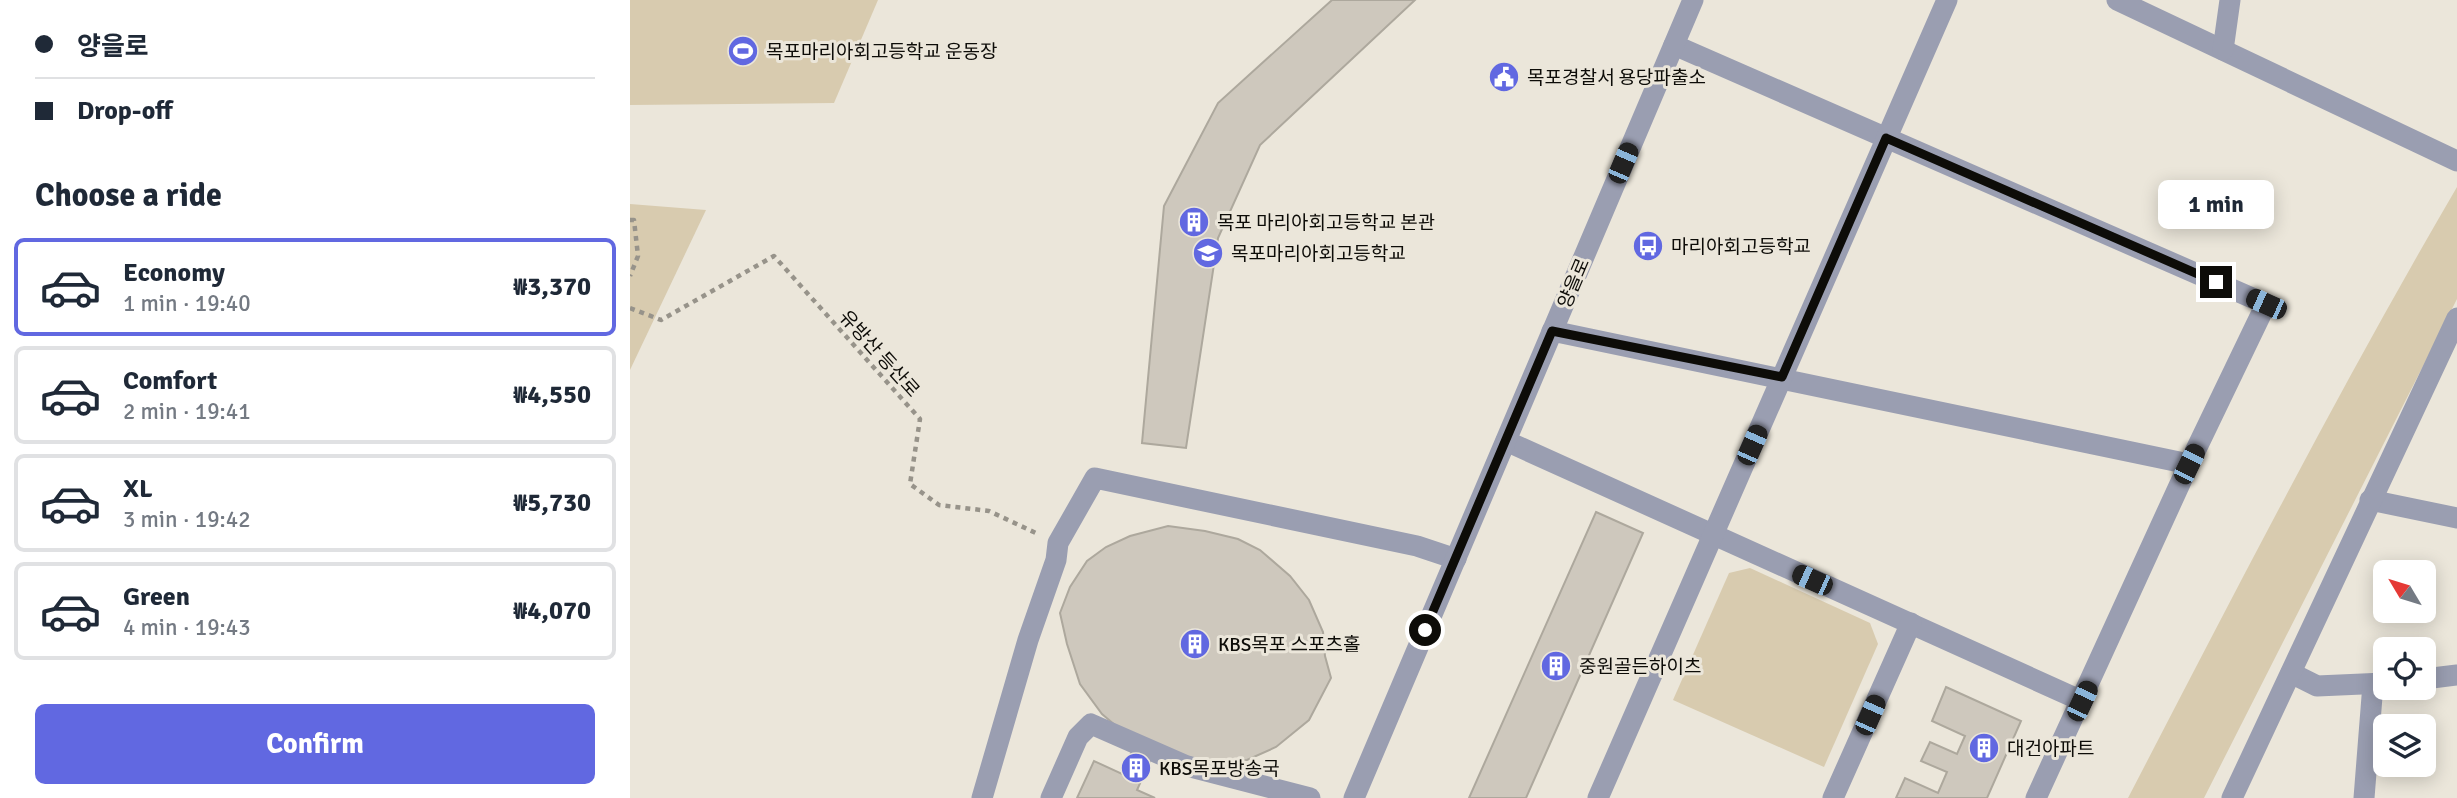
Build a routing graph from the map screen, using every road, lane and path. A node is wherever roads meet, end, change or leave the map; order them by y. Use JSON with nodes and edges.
{"nodes":[{"id":1,"x":1693,"y":0,"type":"edge"},
{"id":2,"x":1947,"y":0,"type":"edge"},
{"id":3,"x":2118,"y":0,"type":"edge"},
{"id":4,"x":2230,"y":0,"type":"edge"},
{"id":5,"x":1674,"y":45,"type":"junction"},
{"id":6,"x":2223,"y":50,"type":"junction"},
{"id":7,"x":1886,"y":138,"type":"junction"},
{"id":8,"x":2457,"y":161,"type":"edge"},
{"id":9,"x":630,"y":220,"type":"edge"},
{"id":10,"x":630,"y":275,"type":"edge"},
{"id":11,"x":630,"y":308,"type":"edge"},
{"id":12,"x":2457,"y":318,"type":"edge"},
{"id":13,"x":1552,"y":331,"type":"junction"},
{"id":14,"x":1782,"y":377,"type":"junction"},
{"id":15,"x":1506,"y":441,"type":"junction"},
{"id":16,"x":2189,"y":464,"type":"junction"},
{"id":17,"x":2370,"y":500,"type":"junction"},
{"id":18,"x":2457,"y":518,"type":"edge"},
{"id":19,"x":1713,"y":536,"type":"junction"},
{"id":20,"x":1058,"y":543,"type":"junction"},
{"id":21,"x":1456,"y":559,"type":"junction"},
{"id":22,"x":1911,"y":624,"type":"junction"},
{"id":23,"x":2291,"y":673,"type":"junction"},
{"id":24,"x":2457,"y":675,"type":"edge"},
{"id":25,"x":2436,"y":678,"type":"edge"},
{"id":26,"x":2373,"y":683,"type":"edge"},
{"id":27,"x":2377,"y":700,"type":"edge"},
{"id":28,"x":2082,"y":701,"type":"junction"},
{"id":29,"x":1239,"y":789,"type":"edge"},
{"id":30,"x":982,"y":798,"type":"edge"},
{"id":31,"x":1051,"y":798,"type":"edge"},
{"id":32,"x":1310,"y":798,"type":"edge"},
{"id":33,"x":1353,"y":798,"type":"edge"},
{"id":34,"x":1598,"y":798,"type":"edge"},
{"id":35,"x":1833,"y":798,"type":"edge"},
{"id":36,"x":2036,"y":798,"type":"edge"},
{"id":37,"x":2232,"y":798,"type":"edge"},
{"id":38,"x":2364,"y":798,"type":"edge"},
{"id":39,"x":2370,"y":798,"type":"edge"}],
"edges":[{"from":1,"to":5,"type":"street","name":"양을로"},
{"from":2,"to":7,"type":"street"},
{"from":3,"to":6,"type":"street"},
{"from":4,"to":6,"type":"street"},
{"from":5,"to":7,"type":"street"},
{"from":5,"to":13,"type":"street","name":"양을로"},
{"from":6,"to":8,"type":"street"},
{"from":7,"to":14,"type":"street"},
{"from":7,"to":16,"type":"street"},
{"from":9,"to":10,"type":"path"},
{"from":11,"to":20,"type":"path","name":"유방산 등산로"},
{"from":12,"to":17,"type":"street"},
{"from":13,"to":14,"type":"street"},
{"from":13,"to":15,"type":"street","name":"양을로"},
{"from":14,"to":16,"type":"street"},
{"from":14,"to":19,"type":"street"},
{"from":15,"to":19,"type":"street"},
{"from":15,"to":21,"type":"street","name":"양을로"},
{"from":16,"to":28,"type":"street"},
{"from":17,"to":18,"type":"street"},
{"from":17,"to":23,"type":"street"},
{"from":19,"to":22,"type":"street"},
{"from":19,"to":34,"type":"street"},
{"from":20,"to":21,"type":"street"},
{"from":20,"to":30,"type":"street"},
{"from":21,"to":33,"type":"street","name":"양을로"},
{"from":22,"to":28,"type":"street"},
{"from":22,"to":35,"type":"street"},
{"from":23,"to":26,"type":"street"},
{"from":23,"to":37,"type":"street"},
{"from":24,"to":25,"type":"street"},
{"from":27,"to":38,"type":"street"},
{"from":28,"to":36,"type":"street"},
{"from":29,"to":31,"type":"street"},
{"from":29,"to":32,"type":"street"},
{"from":38,"to":39,"type":"street"}]}
